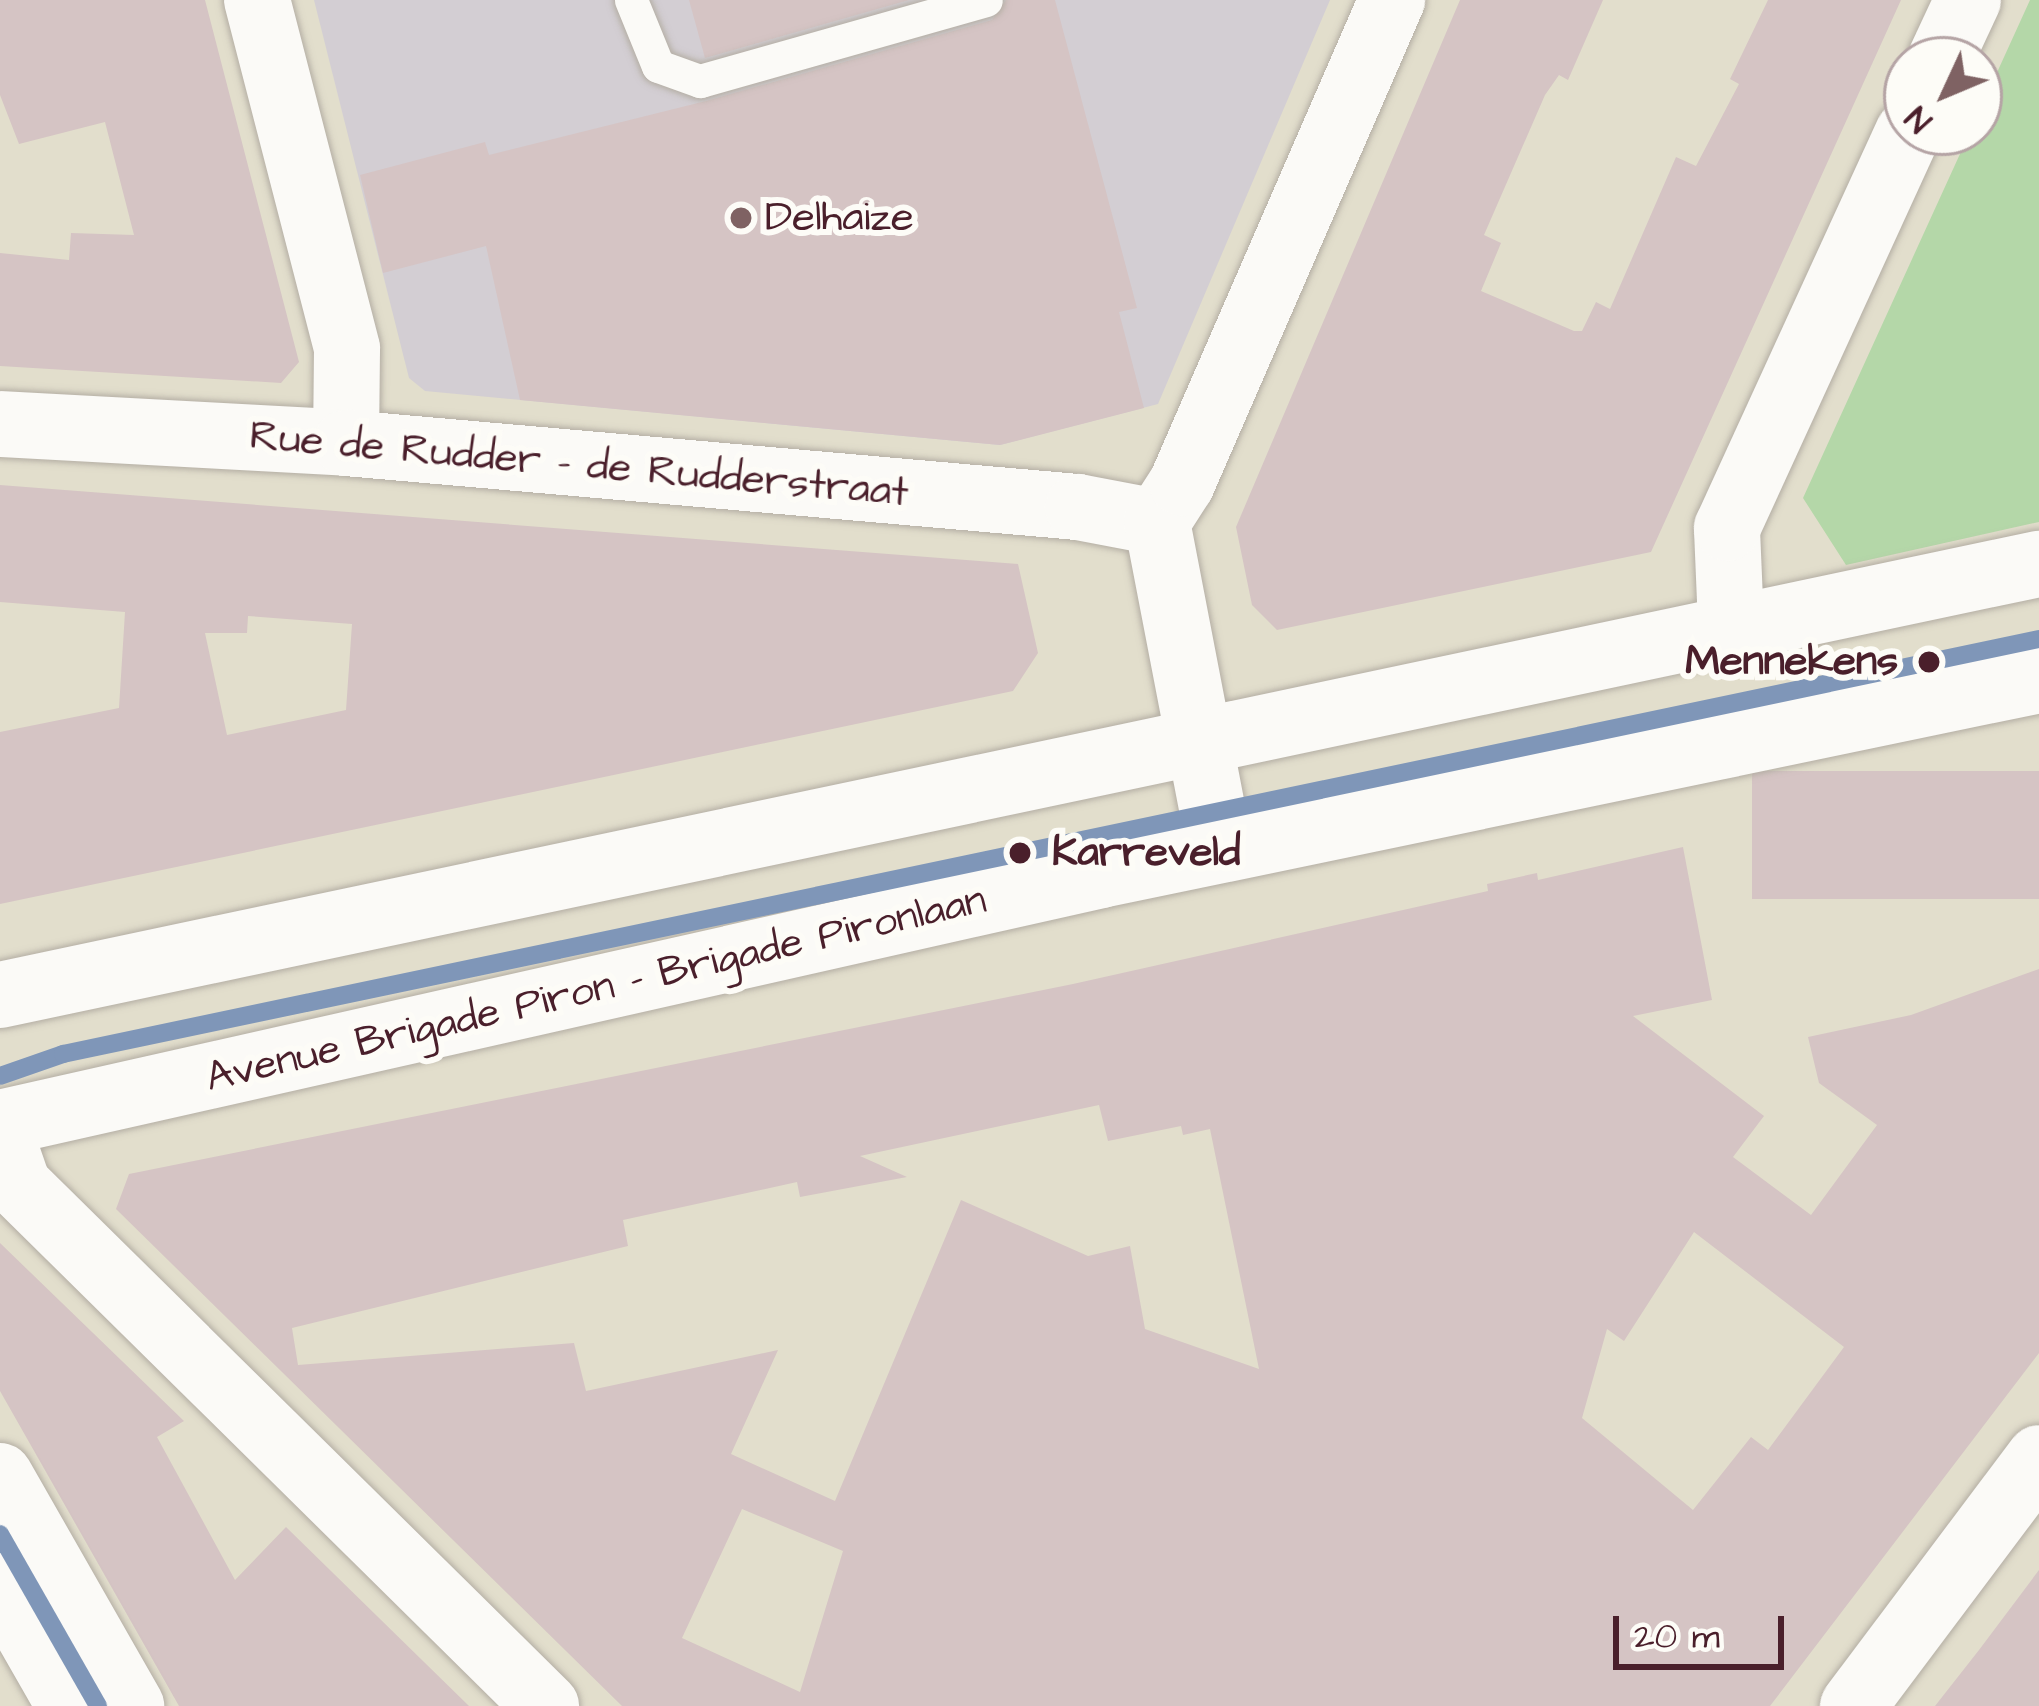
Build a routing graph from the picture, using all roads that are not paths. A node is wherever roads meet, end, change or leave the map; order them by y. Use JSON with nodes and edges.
{"nodes":[{"id":1,"x":257,"y":0,"type":"edge"},
{"id":2,"x":631,"y":0,"type":"edge"},
{"id":3,"x":986,"y":0,"type":"edge"},
{"id":4,"x":1392,"y":0,"type":"edge"},
{"id":5,"x":1968,"y":0,"type":"edge"},
{"id":6,"x":1951,"y":36,"type":"edge"},
{"id":7,"x":1897,"y":156,"type":"edge"},
{"id":8,"x":0,"y":424,"type":"edge"},
{"id":9,"x":346,"y":443,"type":"junction"},
{"id":10,"x":1157,"y":522,"type":"junction"},
{"id":11,"x":2039,"y":564,"type":"edge"},
{"id":12,"x":1731,"y":625,"type":"junction"},
{"id":13,"x":2039,"y":680,"type":"edge"},
{"id":14,"x":1197,"y":738,"type":"junction"},
{"id":15,"x":1220,"y":849,"type":"junction"},
{"id":16,"x":0,"y":995,"type":"edge"},
{"id":17,"x":0,"y":1123,"type":"edge"},
{"id":18,"x":0,"y":1133,"type":"edge"},
{"id":19,"x":2039,"y":1458,"type":"edge"},
{"id":20,"x":0,"y":1477,"type":"edge"},
{"id":21,"x":0,"y":1584,"type":"edge"},
{"id":22,"x":70,"y":1706,"type":"edge"},
{"id":23,"x":131,"y":1706,"type":"edge"},
{"id":24,"x":546,"y":1706,"type":"edge"},
{"id":25,"x":1853,"y":1706,"type":"edge"}],
"edges":[{"from":1,"to":9,"type":"street"},
{"from":2,"to":3,"type":"lane"},
{"from":4,"to":10,"type":"street"},
{"from":5,"to":6,"type":"street"},
{"from":7,"to":12,"type":"street"},
{"from":8,"to":9,"type":"street","name":"Rue de Rudder - de Rudderstraat"},
{"from":9,"to":10,"type":"street","name":"Rue de Rudder - de Rudderstraat"},
{"from":10,"to":14,"type":"street"},
{"from":11,"to":12,"type":"street"},
{"from":12,"to":14,"type":"street"},
{"from":13,"to":15,"type":"street","name":"Avenue Brigade Piron - Brigade Pironlaan"},
{"from":14,"to":15,"type":"street"},
{"from":14,"to":16,"type":"street"},
{"from":15,"to":17,"type":"street","name":"Avenue Brigade Piron - Brigade Pironlaan"},
{"from":18,"to":24,"type":"street"},
{"from":19,"to":25,"type":"street"},
{"from":20,"to":23,"type":"street"},
{"from":21,"to":22,"type":"street"}]}
